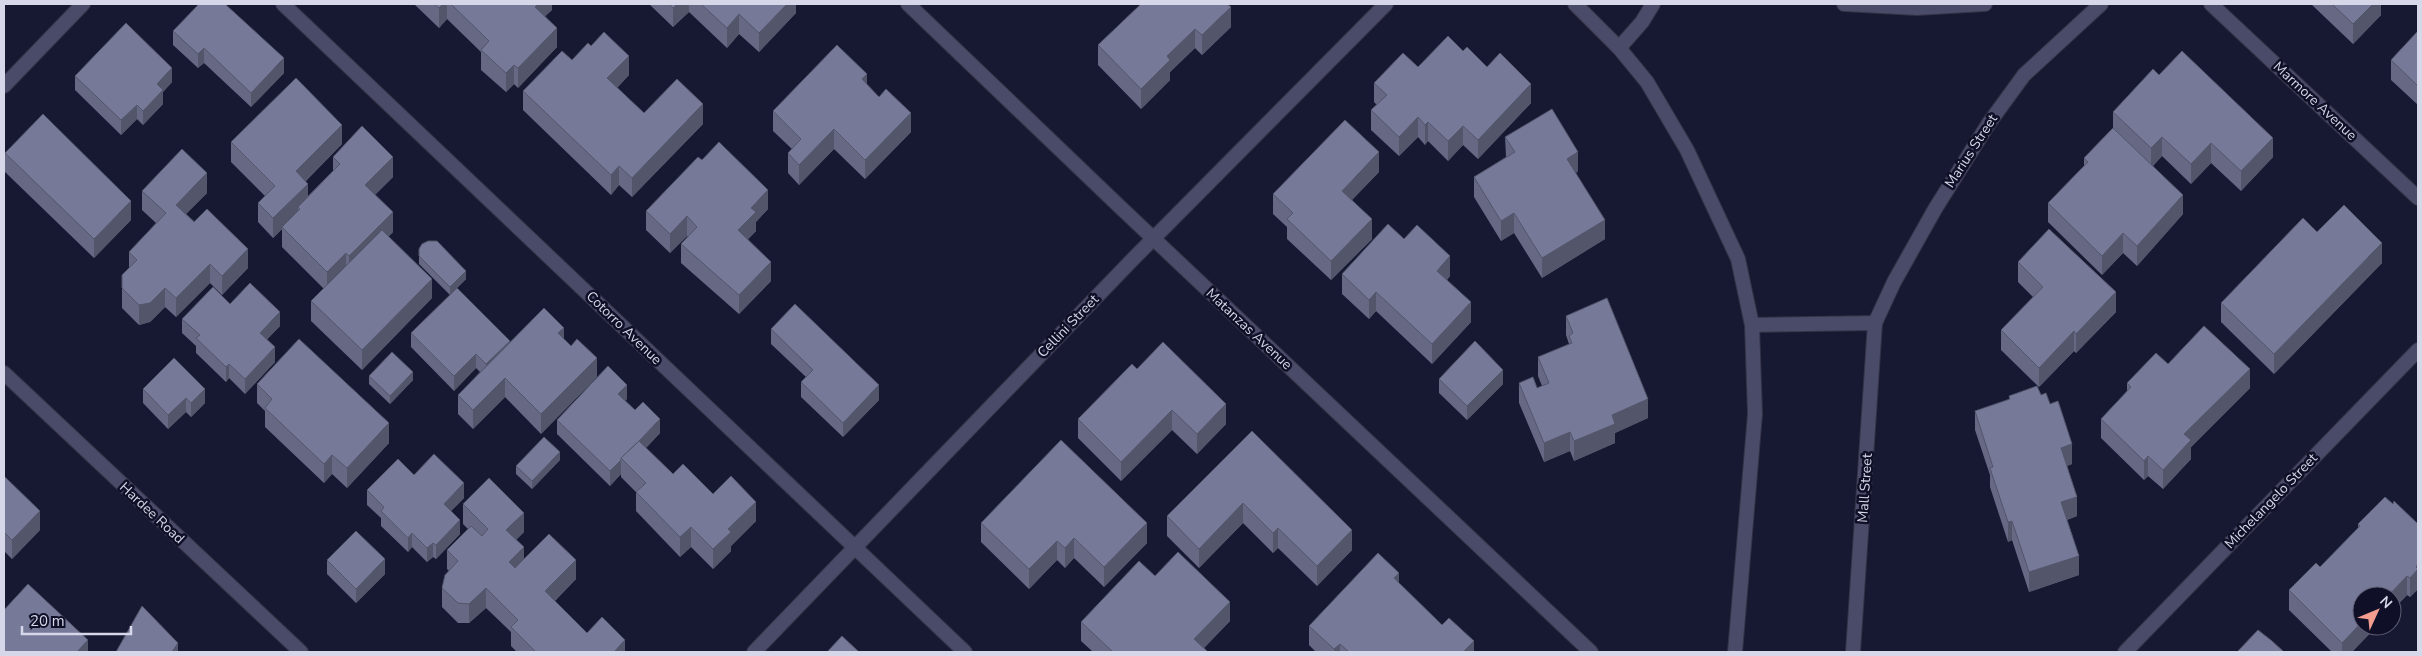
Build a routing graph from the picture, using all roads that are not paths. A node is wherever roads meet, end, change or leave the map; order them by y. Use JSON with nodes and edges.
{"nodes":[{"id":1,"x":83,"y":4,"type":"edge"},
{"id":2,"x":283,"y":4,"type":"edge"},
{"id":3,"x":908,"y":4,"type":"edge"},
{"id":4,"x":1386,"y":4,"type":"edge"},
{"id":5,"x":1576,"y":4,"type":"edge"},
{"id":6,"x":1653,"y":4,"type":"edge"},
{"id":7,"x":1844,"y":4,"type":"edge"},
{"id":8,"x":1985,"y":4,"type":"edge"},
{"id":9,"x":2101,"y":4,"type":"edge"},
{"id":10,"x":2211,"y":4,"type":"edge"},
{"id":11,"x":1618,"y":48,"type":"junction"},
{"id":12,"x":4,"y":86,"type":"edge"},
{"id":13,"x":2418,"y":198,"type":"edge"},
{"id":14,"x":1153,"y":239,"type":"junction"},
{"id":15,"x":1875,"y":323,"type":"junction"},
{"id":16,"x":1752,"y":325,"type":"junction"},
{"id":17,"x":2418,"y":350,"type":"edge"},
{"id":18,"x":4,"y":373,"type":"edge"},
{"id":19,"x":855,"y":549,"type":"junction"},
{"id":20,"x":301,"y":652,"type":"edge"},
{"id":21,"x":754,"y":652,"type":"edge"},
{"id":22,"x":965,"y":652,"type":"edge"},
{"id":23,"x":1591,"y":652,"type":"edge"},
{"id":24,"x":1735,"y":652,"type":"edge"},
{"id":25,"x":1853,"y":652,"type":"edge"},
{"id":26,"x":2125,"y":652,"type":"edge"}],
"edges":[{"from":1,"to":12,"type":"street"},
{"from":2,"to":19,"type":"street","name":"Cotorro Avenue"},
{"from":3,"to":14,"type":"street","name":"Matanzas Avenue"},
{"from":4,"to":14,"type":"street","name":"Cellini Street"},
{"from":5,"to":11,"type":"street"},
{"from":6,"to":11,"type":"street"},
{"from":7,"to":8,"type":"street"},
{"from":9,"to":15,"type":"street","name":"Marius Street"},
{"from":10,"to":13,"type":"street","name":"Marmore Avenue"},
{"from":11,"to":16,"type":"street"},
{"from":14,"to":19,"type":"street","name":"Cellini Street"},
{"from":14,"to":23,"type":"street","name":"Matanzas Avenue"},
{"from":15,"to":16,"type":"street"},
{"from":15,"to":25,"type":"street","name":"Mall Street"},
{"from":16,"to":24,"type":"street"},
{"from":17,"to":26,"type":"street","name":"Michelangelo Street"},
{"from":18,"to":20,"type":"street","name":"Hardee Road"},
{"from":19,"to":21,"type":"street","name":"Cellini Street"},
{"from":19,"to":22,"type":"street","name":"Cotorro Avenue"}]}
